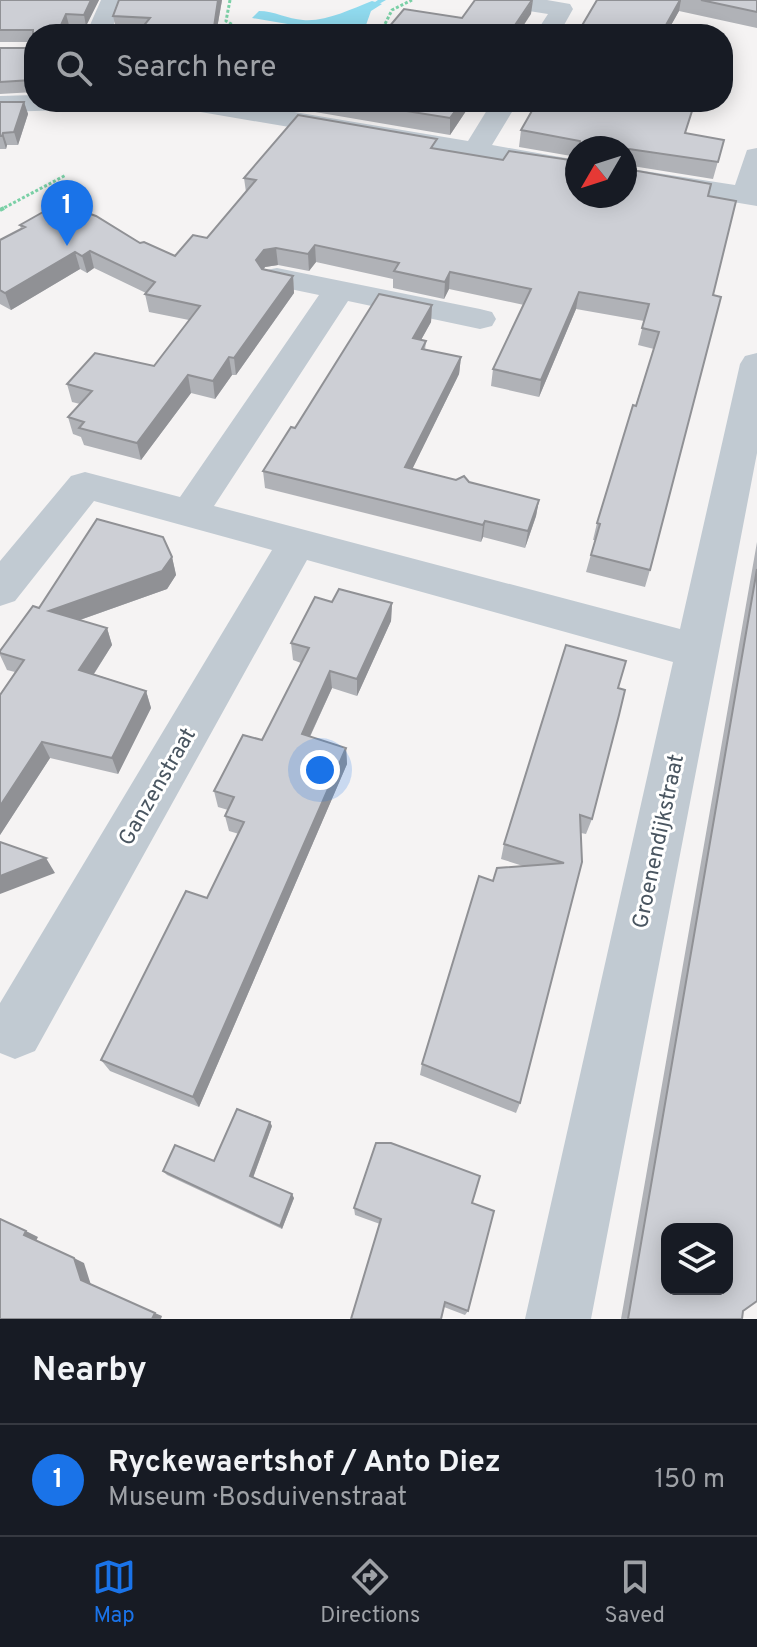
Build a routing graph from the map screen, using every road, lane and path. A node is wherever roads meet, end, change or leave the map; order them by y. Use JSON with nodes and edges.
{"nodes":[{"id":1,"x":112,"y":0,"type":"edge"},
{"id":2,"x":230,"y":0,"type":"edge"},
{"id":3,"x":412,"y":0,"type":"edge"},
{"id":4,"x":503,"y":0,"type":"edge"},
{"id":5,"x":102,"y":24,"type":"edge"},
{"id":6,"x":231,"y":24,"type":"edge"},
{"id":7,"x":385,"y":24,"type":"edge"},
{"id":8,"x":553,"y":24,"type":"edge"},
{"id":9,"x":0,"y":104,"type":"edge"},
{"id":10,"x":24,"y":104,"type":"edge"},
{"id":11,"x":247,"y":112,"type":"edge"},
{"id":12,"x":499,"y":112,"type":"edge"},
{"id":13,"x":475,"y":151,"type":"junction"},
{"id":14,"x":757,"y":156,"type":"edge"},
{"id":15,"x":565,"y":166,"type":"edge"},
{"id":16,"x":66,"y":175,"type":"dead end"},
{"id":17,"x":637,"y":178,"type":"edge"},
{"id":18,"x":752,"y":196,"type":"edge"},
{"id":19,"x":0,"y":210,"type":"edge"},
{"id":20,"x":277,"y":277,"type":"edge"},
{"id":21,"x":339,"y":290,"type":"junction"},
{"id":22,"x":480,"y":319,"type":"dead end"},
{"id":23,"x":757,"y":364,"type":"edge"},
{"id":24,"x":189,"y":513,"type":"junction"},
{"id":25,"x":297,"y":542,"type":"junction"},
{"id":26,"x":0,"y":590,"type":"edge"},
{"id":27,"x":696,"y":651,"type":"junction"},
{"id":28,"x":15,"y":1031,"type":"dead end"},
{"id":29,"x":558,"y":1319,"type":"edge"}],
"edges":[{"from":1,"to":5,"type":"street"},
{"from":2,"to":6,"type":"path"},
{"from":3,"to":7,"type":"path"},
{"from":4,"to":8,"type":"street"},
{"from":9,"to":10,"type":"street"},
{"from":11,"to":13,"type":"street"},
{"from":12,"to":13,"type":"street"},
{"from":13,"to":15,"type":"street"},
{"from":14,"to":18,"type":"street"},
{"from":16,"to":19,"type":"path"},
{"from":17,"to":18,"type":"street"},
{"from":20,"to":21,"type":"street"},
{"from":21,"to":22,"type":"street"},
{"from":21,"to":24,"type":"street"},
{"from":23,"to":27,"type":"street","name":"Groenendijkstraat"},
{"from":24,"to":25,"type":"street"},
{"from":24,"to":26,"type":"street"},
{"from":25,"to":27,"type":"street"},
{"from":25,"to":28,"type":"street","name":"Ganzenstraat"},
{"from":27,"to":29,"type":"street","name":"Groenendijkstraat"}]}
